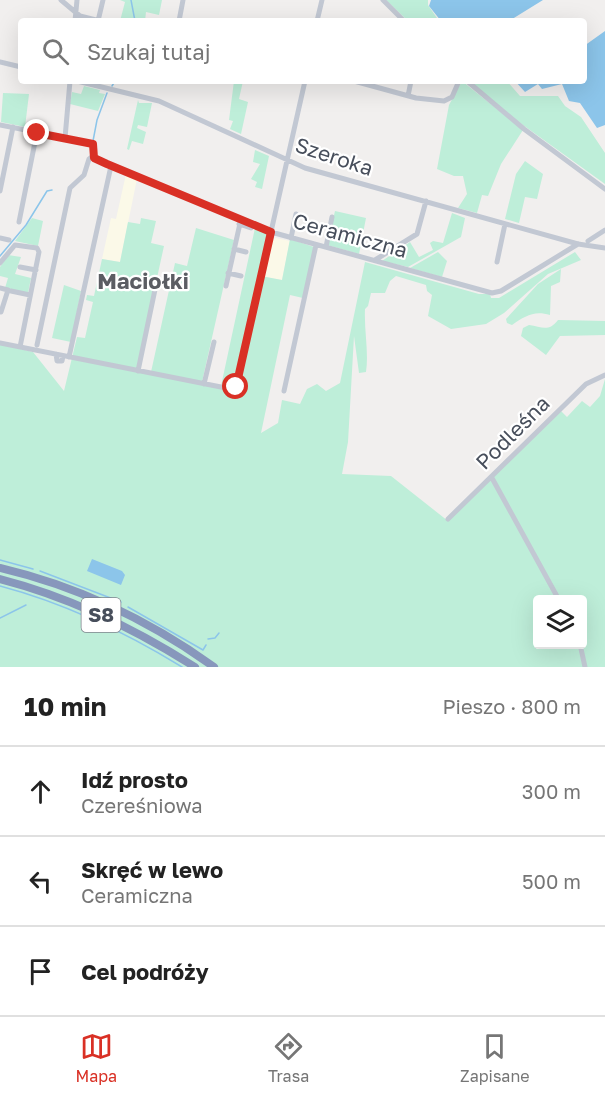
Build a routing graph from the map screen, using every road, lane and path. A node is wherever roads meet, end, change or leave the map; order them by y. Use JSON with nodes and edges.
{"nodes":[{"id":1,"x":62,"y":0,"type":"edge"},
{"id":2,"x":76,"y":0,"type":"edge"},
{"id":3,"x":103,"y":0,"type":"edge"},
{"id":4,"x":183,"y":0,"type":"edge"},
{"id":5,"x":322,"y":0,"type":"edge"},
{"id":6,"x":383,"y":0,"type":"edge"},
{"id":7,"x":76,"y":13,"type":"junction"},
{"id":8,"x":75,"y":18,"type":"edge"},
{"id":9,"x":90,"y":18,"type":"edge"},
{"id":10,"x":100,"y":18,"type":"edge"},
{"id":11,"x":180,"y":18,"type":"edge"},
{"id":12,"x":318,"y":18,"type":"edge"},
{"id":13,"x":401,"y":18,"type":"edge"},
{"id":14,"x":0,"y":62,"type":"edge"},
{"id":15,"x":18,"y":66,"type":"edge"},
{"id":16,"x":70,"y":84,"type":"edge"},
{"id":17,"x":89,"y":84,"type":"edge"},
{"id":18,"x":304,"y":84,"type":"edge"},
{"id":19,"x":365,"y":84,"type":"edge"},
{"id":20,"x":410,"y":84,"type":"edge"},
{"id":21,"x":458,"y":84,"type":"edge"},
{"id":22,"x":471,"y":84,"type":"edge"},
{"id":23,"x":408,"y":96,"type":"junction"},
{"id":24,"x":0,"y":125,"type":"edge"},
{"id":25,"x":13,"y":127,"type":"junction"},
{"id":26,"x":38,"y":132,"type":"junction"},
{"id":27,"x":64,"y":138,"type":"junction"},
{"id":28,"x":93,"y":156,"type":"junction"},
{"id":29,"x":288,"y":160,"type":"junction"},
{"id":30,"x":111,"y":166,"type":"junction"},
{"id":31,"x":605,"y":189,"type":"edge"},
{"id":32,"x":0,"y":191,"type":"edge"},
{"id":33,"x":426,"y":201,"type":"junction"},
{"id":34,"x":296,"y":214,"type":"dead end"},
{"id":35,"x":332,"y":217,"type":"dead end"},
{"id":36,"x":102,"y":218,"type":"dead end"},
{"id":37,"x":240,"y":221,"type":"junction"},
{"id":38,"x":19,"y":222,"type":"dead end"},
{"id":39,"x":505,"y":224,"type":"junction"},
{"id":40,"x":251,"y":228,"type":"dead end"},
{"id":41,"x":605,"y":231,"type":"edge"},
{"id":42,"x":271,"y":232,"type":"junction"},
{"id":43,"x":0,"y":238,"type":"edge"},
{"id":44,"x":291,"y":238,"type":"junction"},
{"id":45,"x":9,"y":240,"type":"dead end"},
{"id":46,"x":587,"y":243,"type":"junction"},
{"id":47,"x":578,"y":244,"type":"junction"},
{"id":48,"x":316,"y":245,"type":"junction"},
{"id":49,"x":326,"y":247,"type":"junction"},
{"id":50,"x":605,"y":248,"type":"edge"},
{"id":51,"x":234,"y":249,"type":"junction"},
{"id":52,"x":246,"y":252,"type":"dead end"},
{"id":53,"x":375,"y":260,"type":"junction"},
{"id":54,"x":0,"y":262,"type":"edge"},
{"id":55,"x":497,"y":262,"type":"dead end"},
{"id":56,"x":20,"y":267,"type":"dead end"},
{"id":57,"x":36,"y":270,"type":"junction"},
{"id":58,"x":228,"y":273,"type":"junction"},
{"id":59,"x":240,"y":276,"type":"dead end"},
{"id":60,"x":157,"y":280,"type":"dead end"},
{"id":61,"x":226,"y":285,"type":"dead end"},
{"id":62,"x":0,"y":288,"type":"edge"},
{"id":63,"x":11,"y":291,"type":"dead end"},
{"id":64,"x":30,"y":295,"type":"junction"},
{"id":65,"x":1,"y":312,"type":"edge"},
{"id":66,"x":213,"y":342,"type":"dead end"},
{"id":67,"x":0,"y":343,"type":"edge"},
{"id":68,"x":37,"y":345,"type":"dead end"},
{"id":69,"x":20,"y":347,"type":"junction"},
{"id":70,"x":65,"y":356,"type":"junction"},
{"id":71,"x":138,"y":371,"type":"junction"},
{"id":72,"x":605,"y":375,"type":"edge"},
{"id":73,"x":204,"y":384,"type":"junction"},
{"id":74,"x":284,"y":391,"type":"dead end"},
{"id":75,"x":492,"y":478,"type":"junction"},
{"id":76,"x":448,"y":519,"type":"dead end"},
{"id":77,"x":0,"y":568,"type":"edge"},
{"id":78,"x":0,"y":579,"type":"edge"},
{"id":79,"x":556,"y":595,"type":"edge"},
{"id":80,"x":581,"y":649,"type":"edge"},
{"id":81,"x":195,"y":667,"type":"edge"},
{"id":82,"x":214,"y":667,"type":"edge"},
{"id":83,"x":585,"y":667,"type":"edge"}],
"edges":[{"from":1,"to":7,"type":"street"},
{"from":2,"to":7,"type":"street"},
{"from":3,"to":10,"type":"street"},
{"from":4,"to":11,"type":"street"},
{"from":5,"to":12,"type":"street"},
{"from":6,"to":13,"type":"street"},
{"from":7,"to":8,"type":"street"},
{"from":7,"to":9,"type":"street"},
{"from":14,"to":15,"type":"street"},
{"from":16,"to":27,"type":"street"},
{"from":17,"to":29,"type":"street","name":"Szeroka"},
{"from":18,"to":29,"type":"street"},
{"from":19,"to":23,"type":"street"},
{"from":20,"to":23,"type":"street"},
{"from":21,"to":23,"type":"street"},
{"from":22,"to":31,"type":"street"},
{"from":24,"to":25,"type":"street","name":"Ceramiczna"},
{"from":25,"to":26,"type":"street","name":"Ceramiczna"},
{"from":25,"to":32,"type":"street"},
{"from":26,"to":27,"type":"street","name":"Ceramiczna"},
{"from":26,"to":38,"type":"street"},
{"from":27,"to":28,"type":"street","name":"Ceramiczna"},
{"from":28,"to":30,"type":"street","name":"Ceramiczna"},
{"from":28,"to":68,"type":"street"},
{"from":29,"to":33,"type":"street","name":"Szeroka"},
{"from":29,"to":42,"type":"street"},
{"from":30,"to":37,"type":"street","name":"Ceramiczna"},
{"from":30,"to":70,"type":"street"},
{"from":33,"to":39,"type":"street","name":"Szeroka"},
{"from":33,"to":53,"type":"street"},
{"from":34,"to":44,"type":"street"},
{"from":35,"to":49,"type":"street"},
{"from":36,"to":70,"type":"street"},
{"from":37,"to":40,"type":"street"},
{"from":37,"to":42,"type":"street","name":"Ceramiczna"},
{"from":37,"to":51,"type":"street"},
{"from":39,"to":47,"type":"street","name":"Szeroka"},
{"from":39,"to":55,"type":"street"},
{"from":41,"to":46,"type":"street"},
{"from":42,"to":44,"type":"street","name":"Ceramiczna"},
{"from":42,"to":73,"type":"street"},
{"from":43,"to":45,"type":"street"},
{"from":44,"to":48,"type":"street","name":"Ceramiczna"},
{"from":46,"to":47,"type":"street","name":"Szeroka"},
{"from":46,"to":50,"type":"street","name":"Szeroka"},
{"from":47,"to":53,"type":"street","name":"Ceramiczna"},
{"from":48,"to":49,"type":"street","name":"Ceramiczna"},
{"from":48,"to":74,"type":"street"},
{"from":49,"to":53,"type":"street","name":"Ceramiczna"},
{"from":51,"to":52,"type":"street"},
{"from":51,"to":58,"type":"street"},
{"from":54,"to":57,"type":"street"},
{"from":56,"to":57,"type":"street"},
{"from":57,"to":64,"type":"street"},
{"from":58,"to":59,"type":"street"},
{"from":58,"to":61,"type":"street"},
{"from":60,"to":71,"type":"street"},
{"from":62,"to":65,"type":"street"},
{"from":63,"to":64,"type":"street"},
{"from":64,"to":69,"type":"street"},
{"from":66,"to":73,"type":"street"},
{"from":67,"to":69,"type":"street"},
{"from":69,"to":70,"type":"street"},
{"from":70,"to":71,"type":"street"},
{"from":71,"to":73,"type":"street"},
{"from":72,"to":75,"type":"street","name":"Podleśna"},
{"from":75,"to":76,"type":"street","name":"Podleśna"},
{"from":75,"to":79,"type":"street"},
{"from":77,"to":82,"type":"highway","number":"S8"},
{"from":78,"to":81,"type":"highway","number":"S8"},
{"from":80,"to":83,"type":"street"}]}
